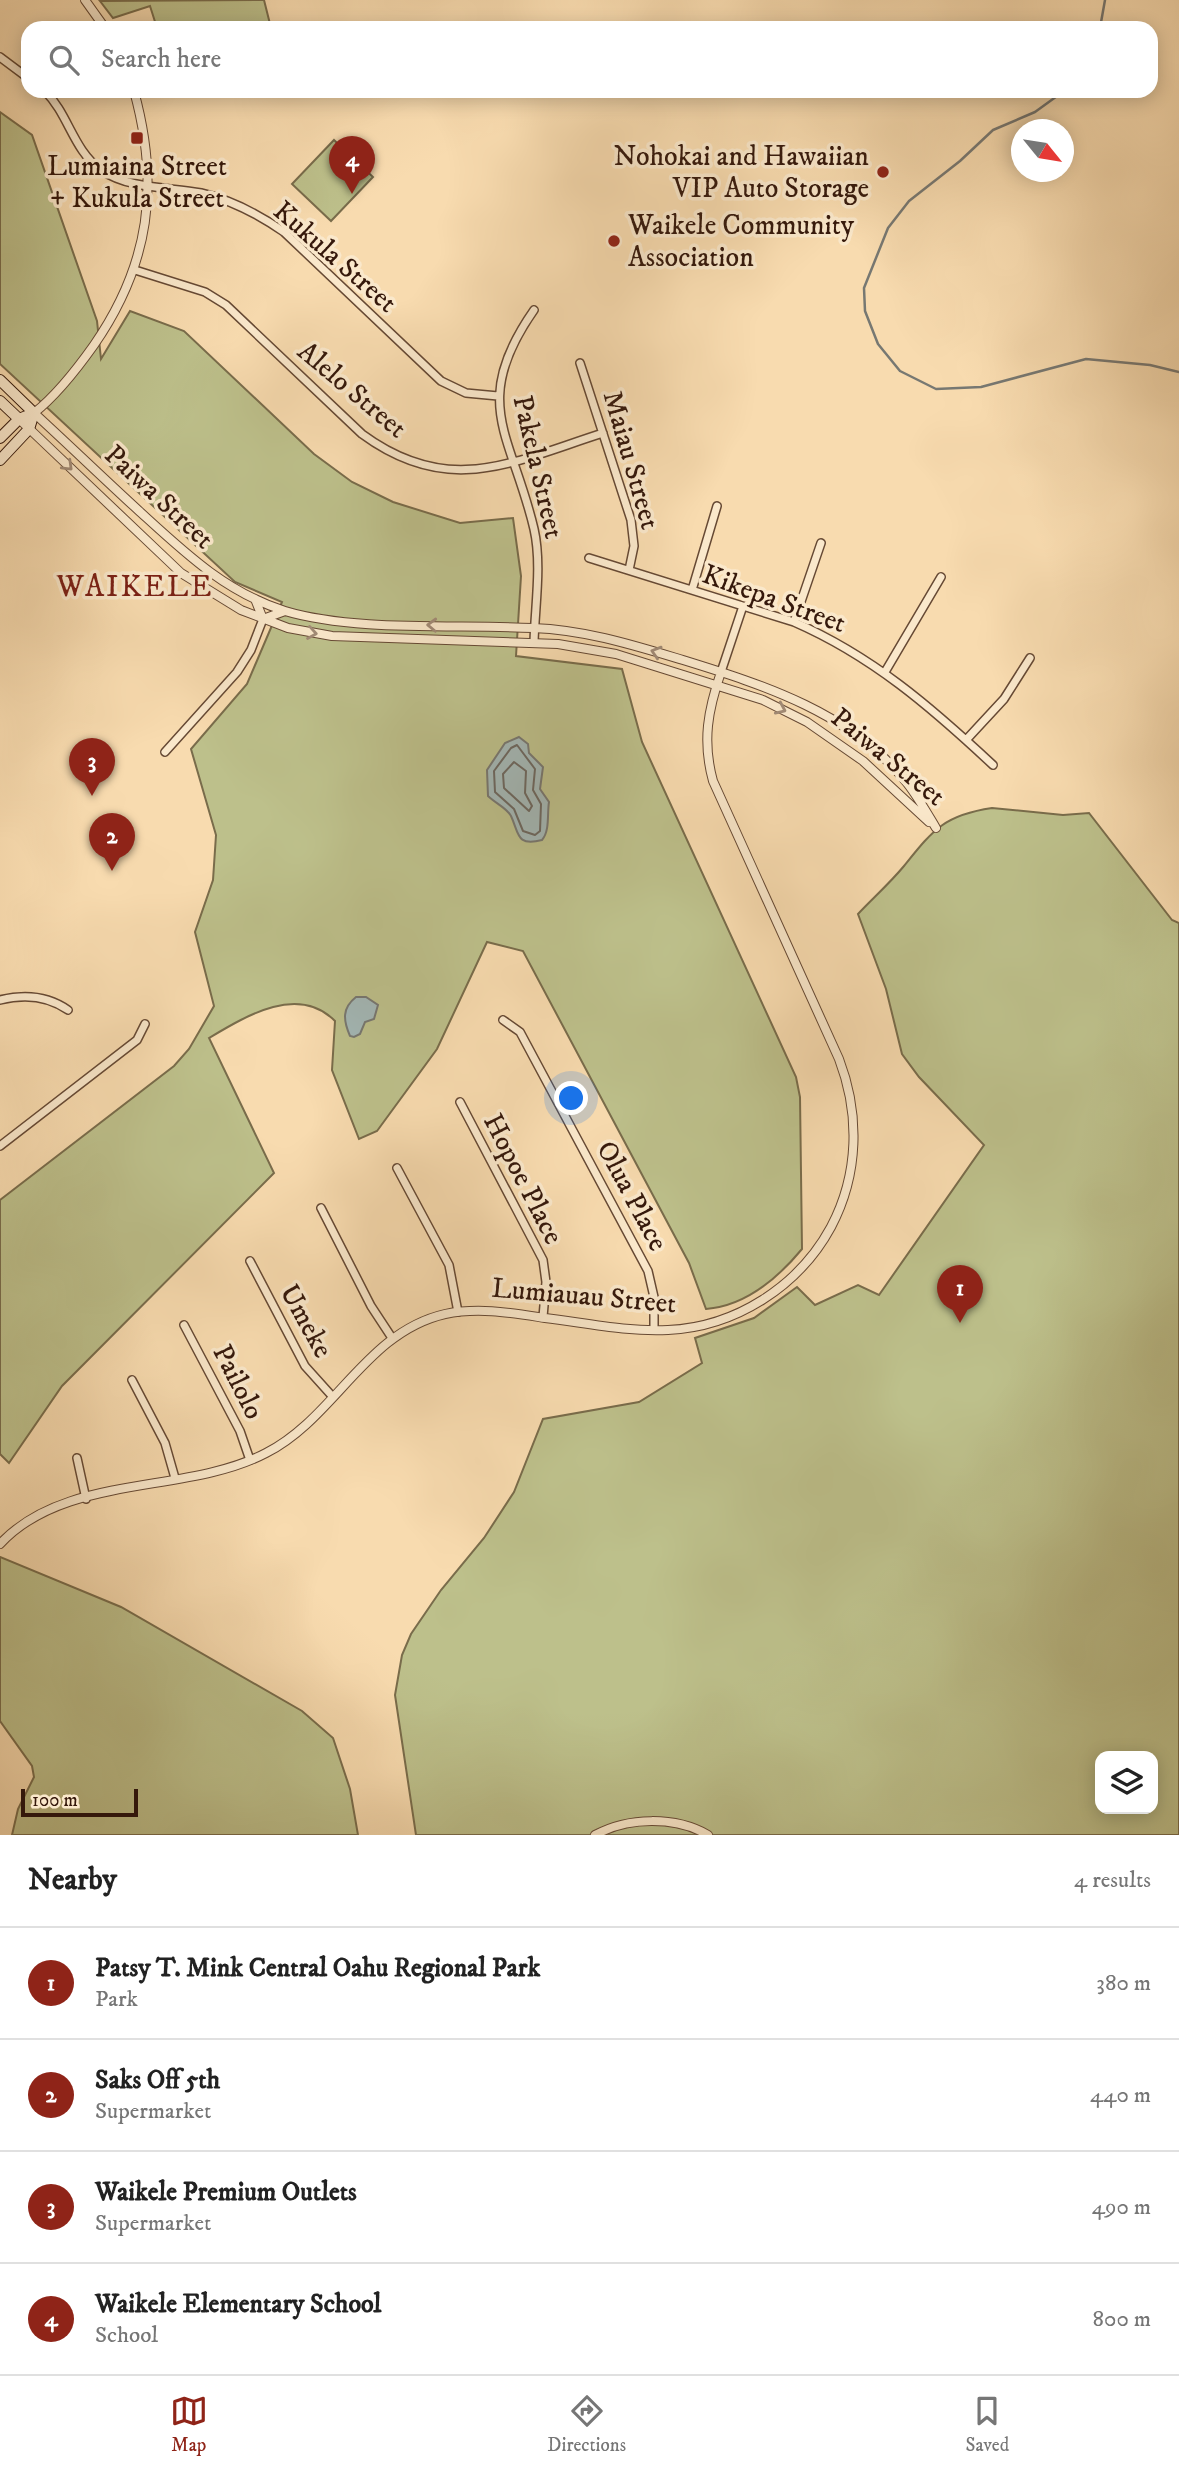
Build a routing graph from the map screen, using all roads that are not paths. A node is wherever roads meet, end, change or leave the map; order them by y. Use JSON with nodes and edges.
{"nodes":[{"id":1,"x":85,"y":0,"type":"edge"},
{"id":2,"x":100,"y":21,"type":"edge"},
{"id":3,"x":0,"y":57,"type":"edge"},
{"id":4,"x":21,"y":73,"type":"edge"},
{"id":5,"x":52,"y":98,"type":"edge"},
{"id":6,"x":136,"y":98,"type":"edge"},
{"id":7,"x":149,"y":186,"type":"junction"},
{"id":8,"x":135,"y":270,"type":"junction"},
{"id":9,"x":534,"y":310,"type":"dead end"},
{"id":10,"x":580,"y":363,"type":"dead end"},
{"id":11,"x":0,"y":380,"type":"edge"},
{"id":12,"x":498,"y":396,"type":"junction"},
{"id":13,"x":0,"y":401,"type":"edge"},
{"id":14,"x":34,"y":412,"type":"junction"},
{"id":15,"x":19,"y":419,"type":"junction"},
{"id":16,"x":29,"y":429,"type":"junction"},
{"id":17,"x":603,"y":433,"type":"junction"},
{"id":18,"x":0,"y":439,"type":"edge"},
{"id":19,"x":0,"y":460,"type":"edge"},
{"id":20,"x":512,"y":462,"type":"junction"},
{"id":21,"x":718,"y":506,"type":"dead end"},
{"id":22,"x":821,"y":543,"type":"dead end"},
{"id":23,"x":589,"y":558,"type":"dead end"},
{"id":24,"x":629,"y":570,"type":"junction"},
{"id":25,"x":941,"y":577,"type":"dead end"},
{"id":26,"x":692,"y":590,"type":"junction"},
{"id":27,"x":255,"y":599,"type":"junction"},
{"id":28,"x":743,"y":606,"type":"junction"},
{"id":29,"x":285,"y":611,"type":"junction"},
{"id":30,"x":263,"y":619,"type":"junction"},
{"id":31,"x":794,"y":622,"type":"junction"},
{"id":32,"x":535,"y":628,"type":"junction"},
{"id":33,"x":534,"y":642,"type":"junction"},
{"id":34,"x":1030,"y":657,"type":"dead end"},
{"id":35,"x":721,"y":672,"type":"junction"},
{"id":36,"x":885,"y":672,"type":"junction"},
{"id":37,"x":717,"y":685,"type":"junction"},
{"id":38,"x":966,"y":740,"type":"junction"},
{"id":39,"x":165,"y":752,"type":"dead end"},
{"id":40,"x":993,"y":765,"type":"dead end"},
{"id":41,"x":0,"y":1000,"type":"edge"},
{"id":42,"x":68,"y":1010,"type":"dead end"},
{"id":43,"x":503,"y":1020,"type":"dead end"},
{"id":44,"x":145,"y":1024,"type":"dead end"},
{"id":45,"x":460,"y":1102,"type":"dead end"},
{"id":46,"x":0,"y":1146,"type":"edge"},
{"id":47,"x":397,"y":1168,"type":"dead end"},
{"id":48,"x":321,"y":1208,"type":"dead end"},
{"id":49,"x":250,"y":1261,"type":"dead end"},
{"id":50,"x":458,"y":1311,"type":"junction"},
{"id":51,"x":543,"y":1317,"type":"junction"},
{"id":52,"x":184,"y":1325,"type":"dead end"},
{"id":53,"x":654,"y":1330,"type":"junction"},
{"id":54,"x":392,"y":1338,"type":"junction"},
{"id":55,"x":132,"y":1380,"type":"dead end"},
{"id":56,"x":332,"y":1396,"type":"junction"},
{"id":57,"x":76,"y":1458,"type":"dead end"},
{"id":58,"x":250,"y":1460,"type":"junction"},
{"id":59,"x":175,"y":1478,"type":"junction"},
{"id":60,"x":86,"y":1499,"type":"junction"},
{"id":61,"x":0,"y":1544,"type":"edge"},
{"id":62,"x":595,"y":1835,"type":"edge"},
{"id":63,"x":708,"y":1835,"type":"edge"}],
"edges":[{"from":1,"to":2,"type":"street"},
{"from":3,"to":4,"type":"street"},
{"from":5,"to":7,"type":"street","name":"Kukula Street"},
{"from":6,"to":7,"type":"street"},
{"from":7,"to":8,"type":"street"},
{"from":7,"to":12,"type":"street","name":"Kukula Street"},
{"from":8,"to":14,"type":"street"},
{"from":8,"to":20,"type":"street","name":"Alelo Street"},
{"from":9,"to":12,"type":"street","name":"Pakela Street"},
{"from":10,"to":17,"type":"street","name":"Maiau Street"},
{"from":11,"to":14,"type":"main road","name":"Paiwa Street"},
{"from":12,"to":20,"type":"street","name":"Pakela Street"},
{"from":13,"to":15,"type":"main road","name":"Paiwa Street"},
{"from":14,"to":15,"type":"main road"},
{"from":14,"to":16,"type":"main road"},
{"from":14,"to":27,"type":"street","name":"Paiwa Street"},
{"from":15,"to":16,"type":"street","name":"Paiwa Street"},
{"from":15,"to":18,"type":"main road"},
{"from":16,"to":19,"type":"main road"},
{"from":16,"to":30,"type":"street","name":"Paiwa Street","one_way":true},
{"from":17,"to":20,"type":"street","name":"Alelo Street"},
{"from":17,"to":24,"type":"street","name":"Maiau Street"},
{"from":20,"to":32,"type":"street","name":"Pakela Street"},
{"from":21,"to":26,"type":"street"},
{"from":22,"to":31,"type":"street"},
{"from":23,"to":24,"type":"street","name":"Kikepa Street"},
{"from":24,"to":26,"type":"street","name":"Kikepa Street"},
{"from":25,"to":36,"type":"street"},
{"from":26,"to":28,"type":"street","name":"Kikepa Street"},
{"from":27,"to":29,"type":"street","name":"Paiwa Street"},
{"from":27,"to":30,"type":"street"},
{"from":28,"to":31,"type":"street","name":"Kikepa Street"},
{"from":28,"to":35,"type":"street","name":"Lumiauau Street"},
{"from":29,"to":30,"type":"street"},
{"from":32,"to":29,"type":"street","name":"Paiwa Street","one_way":true},
{"from":30,"to":33,"type":"street","name":"Paiwa Street","one_way":true},
{"from":30,"to":39,"type":"street"},
{"from":31,"to":36,"type":"street","name":"Kikepa Street"},
{"from":32,"to":33,"type":"street","name":"Pakela Street"},
{"from":35,"to":32,"type":"street","name":"Paiwa Street","one_way":true},
{"from":33,"to":37,"type":"street","name":"Paiwa Street"},
{"from":34,"to":38,"type":"street"},
{"from":35,"to":37,"type":"street","name":"Lumiauau Street"},
{"from":37,"to":35,"type":"street","name":"Paiwa Street","one_way":true},
{"from":36,"to":38,"type":"street","name":"Kikepa Street"},
{"from":37,"to":53,"type":"street","name":"Lumiauau Street"},
{"from":38,"to":40,"type":"street","name":"Kikepa Street"},
{"from":41,"to":42,"type":"street"},
{"from":43,"to":53,"type":"street","name":"Olua Place"},
{"from":44,"to":46,"type":"street"},
{"from":45,"to":51,"type":"street","name":"Hopoe Place"},
{"from":47,"to":50,"type":"street"},
{"from":48,"to":54,"type":"street"},
{"from":49,"to":56,"type":"street","name":"Umeke"},
{"from":50,"to":51,"type":"street","name":"Lumiauau Street"},
{"from":50,"to":54,"type":"street","name":"Lumiauau Street"},
{"from":51,"to":53,"type":"street","name":"Lumiauau Street"},
{"from":52,"to":58,"type":"street","name":"Pailolo"},
{"from":54,"to":56,"type":"street","name":"Lumiauau Street"},
{"from":55,"to":59,"type":"street"},
{"from":56,"to":58,"type":"street","name":"Lumiauau Street"},
{"from":57,"to":60,"type":"street"},
{"from":58,"to":59,"type":"street","name":"Lumiauau Street"},
{"from":59,"to":60,"type":"street","name":"Lumiauau Street"},
{"from":60,"to":61,"type":"street","name":"Lumiauau Street"},
{"from":62,"to":63,"type":"street"}]}
